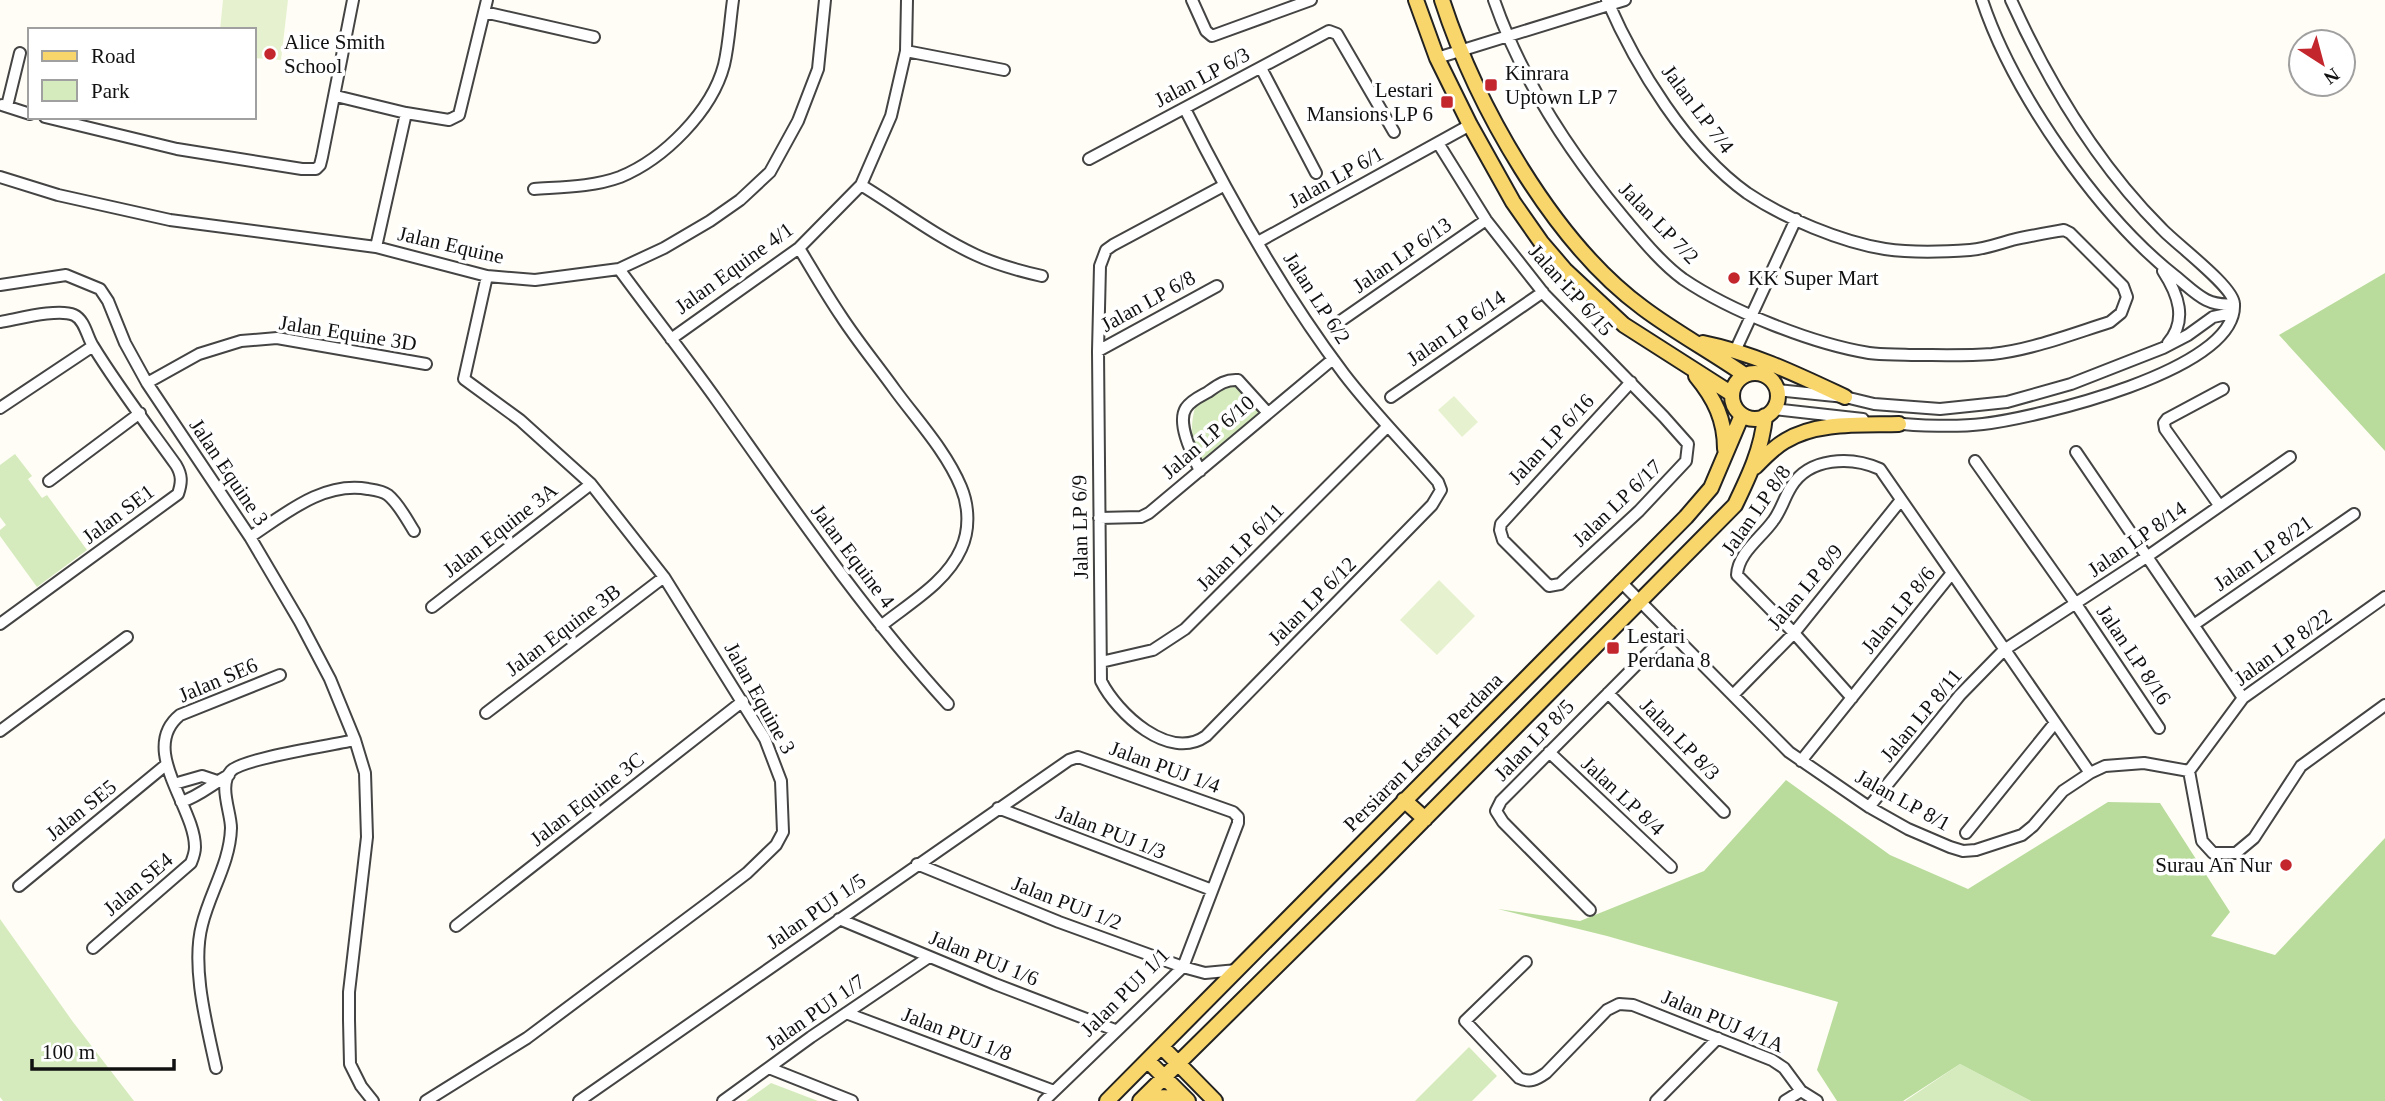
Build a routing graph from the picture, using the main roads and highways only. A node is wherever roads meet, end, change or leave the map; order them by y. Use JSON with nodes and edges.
{"nodes":[{"id":1,"x":1416,"y":0,"type":"edge"},
{"id":2,"x":1442,"y":0,"type":"edge"},
{"id":3,"x":1698,"y":342,"type":"junction"},
{"id":4,"x":1688,"y":367,"type":"junction"},
{"id":5,"x":1745,"y":375,"type":"junction"},
{"id":6,"x":1732,"y":394,"type":"junction"},
{"id":7,"x":1845,"y":397,"type":"road end"},
{"id":8,"x":1769,"y":412,"type":"junction"},
{"id":9,"x":1742,"y":415,"type":"junction"},
{"id":10,"x":1899,"y":424,"type":"road end"},
{"id":11,"x":1725,"y":459,"type":"junction"},
{"id":12,"x":1752,"y":470,"type":"junction"},
{"id":13,"x":1404,"y":800,"type":"junction"},
{"id":14,"x":1425,"y":818,"type":"junction"},
{"id":15,"x":1202,"y":1041,"type":"junction"},
{"id":16,"x":1163,"y":1046,"type":"junction"},
{"id":17,"x":1148,"y":1061,"type":"junction"},
{"id":18,"x":1180,"y":1064,"type":"junction"},
{"id":19,"x":1165,"y":1077,"type":"junction"},
{"id":20,"x":1197,"y":1082,"type":"junction"},
{"id":21,"x":1107,"y":1101,"type":"edge"},
{"id":22,"x":1140,"y":1101,"type":"edge"},
{"id":23,"x":1145,"y":1101,"type":"edge"},
{"id":24,"x":1187,"y":1101,"type":"edge"},
{"id":25,"x":1215,"y":1101,"type":"edge"}],
"edges":[{"from":1,"to":4,"type":"main road"},
{"from":2,"to":3,"type":"main road"},
{"from":3,"to":5,"type":"main road"},
{"from":3,"to":7,"type":"main road"},
{"from":4,"to":6,"type":"main road"},
{"from":4,"to":11,"type":"main road"},
{"from":5,"to":6,"type":"main road"},
{"from":5,"to":8,"type":"main road"},
{"from":6,"to":9,"type":"main road"},
{"from":8,"to":9,"type":"main road"},
{"from":8,"to":12,"type":"main road"},
{"from":9,"to":11,"type":"main road","name":"Persiaran Lestari Perdana"},
{"from":10,"to":12,"type":"main road"},
{"from":11,"to":13,"type":"main road","name":"Persiaran Lestari Perdana"},
{"from":12,"to":14,"type":"main road"},
{"from":13,"to":14,"type":"main road"},
{"from":13,"to":16,"type":"main road","name":"Persiaran Lestari Perdana"},
{"from":14,"to":15,"type":"main road"},
{"from":15,"to":18,"type":"main road"},
{"from":15,"to":20,"type":"main road"},
{"from":16,"to":17,"type":"main road","name":"Persiaran Lestari Perdana"},
{"from":16,"to":18,"type":"main road"},
{"from":17,"to":19,"type":"main road"},
{"from":17,"to":21,"type":"main road","name":"Persiaran Lestari Perdana"},
{"from":18,"to":19,"type":"main road"},
{"from":18,"to":20,"type":"main road"},
{"from":19,"to":22,"type":"main road"},
{"from":19,"to":24,"type":"main road"},
{"from":20,"to":25,"type":"main road"},
{"from":23,"to":24,"type":"main road"}]}
